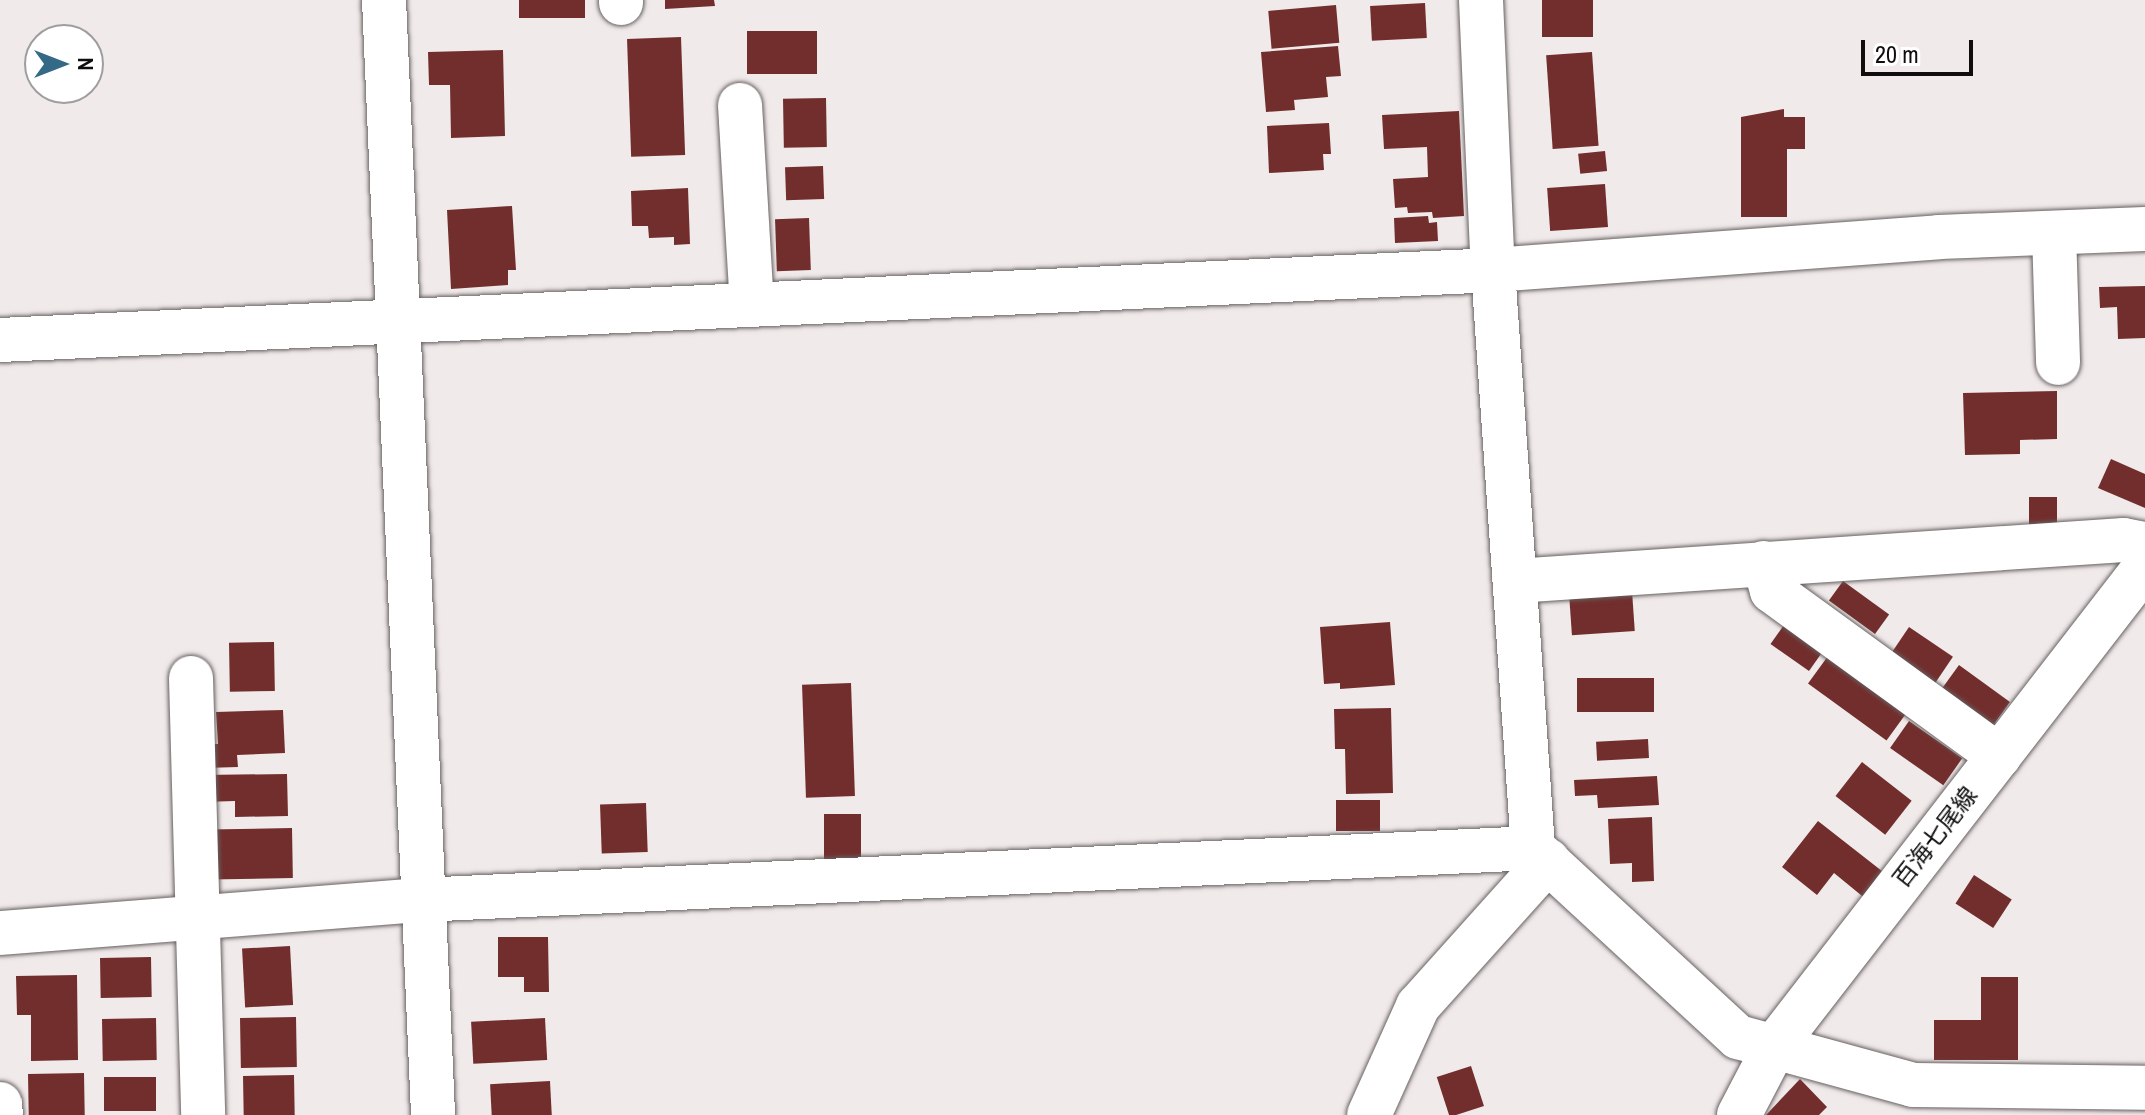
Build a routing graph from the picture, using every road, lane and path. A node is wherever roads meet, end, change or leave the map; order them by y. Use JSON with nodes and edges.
{"nodes":[{"id":1,"x":384,"y":0,"type":"edge"},
{"id":2,"x":1481,"y":0,"type":"edge"},
{"id":3,"x":740,"y":105,"type":"dead end"},
{"id":4,"x":2145,"y":229,"type":"edge"},
{"id":5,"x":2054,"y":233,"type":"junction"},
{"id":6,"x":1493,"y":270,"type":"junction"},
{"id":7,"x":752,"y":305,"type":"junction"},
{"id":8,"x":394,"y":322,"type":"junction"},
{"id":9,"x":0,"y":340,"type":"edge"},
{"id":10,"x":2058,"y":363,"type":"dead end"},
{"id":11,"x":2145,"y":544,"type":"edge"},
{"id":12,"x":1764,"y":563,"type":"junction"},
{"id":13,"x":2145,"y":567,"type":"edge"},
{"id":14,"x":1515,"y":581,"type":"junction"},
{"id":15,"x":191,"y":678,"type":"dead end"},
{"id":16,"x":1999,"y":756,"type":"junction"},
{"id":17,"x":1540,"y":855,"type":"junction"},
{"id":18,"x":419,"y":900,"type":"junction"},
{"id":19,"x":200,"y":918,"type":"junction"},
{"id":20,"x":0,"y":933,"type":"edge"},
{"id":21,"x":1776,"y":1044,"type":"junction"},
{"id":22,"x":2145,"y":1088,"type":"edge"},
{"id":23,"x":0,"y":1104,"type":"edge"},
{"id":24,"x":1,"y":1115,"type":"edge"},
{"id":25,"x":203,"y":1115,"type":"edge"},
{"id":26,"x":433,"y":1115,"type":"edge"},
{"id":27,"x":1369,"y":1115,"type":"edge"},
{"id":28,"x":1739,"y":1115,"type":"edge"}],
"edges":[{"from":1,"to":8,"type":"street"},
{"from":2,"to":6,"type":"street"},
{"from":3,"to":7,"type":"street"},
{"from":4,"to":5,"type":"street"},
{"from":5,"to":6,"type":"street"},
{"from":5,"to":10,"type":"street"},
{"from":6,"to":7,"type":"street"},
{"from":6,"to":14,"type":"street"},
{"from":7,"to":8,"type":"street"},
{"from":8,"to":9,"type":"street"},
{"from":8,"to":18,"type":"street"},
{"from":11,"to":12,"type":"street"},
{"from":12,"to":14,"type":"street"},
{"from":12,"to":16,"type":"street"},
{"from":13,"to":16,"type":"street","name":"百海七尾線"},
{"from":14,"to":17,"type":"street"},
{"from":15,"to":19,"type":"street"},
{"from":16,"to":21,"type":"street","name":"百海七尾線"},
{"from":17,"to":18,"type":"street"},
{"from":17,"to":21,"type":"street"},
{"from":17,"to":27,"type":"street"},
{"from":18,"to":19,"type":"street"},
{"from":18,"to":26,"type":"street"},
{"from":19,"to":20,"type":"street"},
{"from":19,"to":25,"type":"street"},
{"from":21,"to":22,"type":"street"},
{"from":21,"to":28,"type":"street","name":"百海七尾線"},
{"from":23,"to":24,"type":"street"}]}
